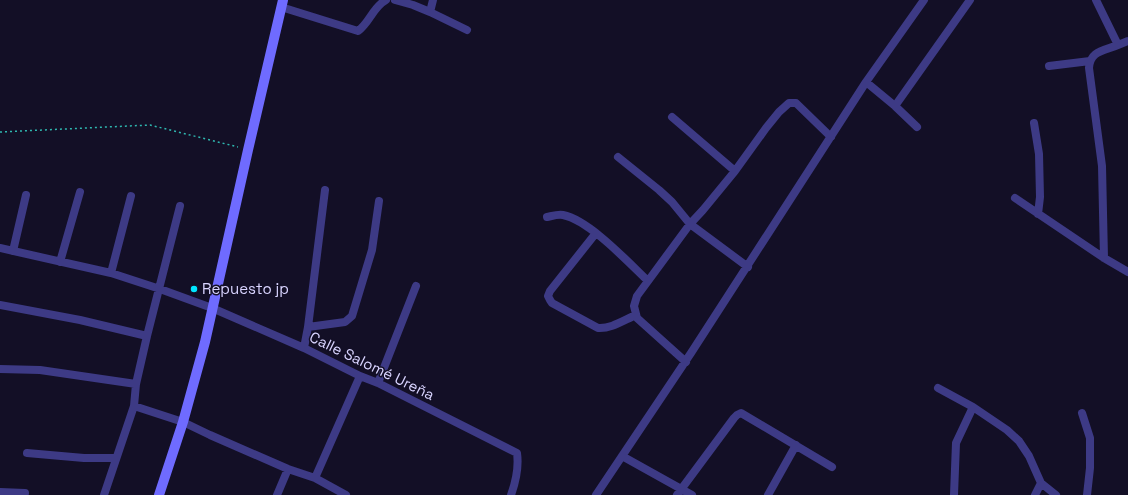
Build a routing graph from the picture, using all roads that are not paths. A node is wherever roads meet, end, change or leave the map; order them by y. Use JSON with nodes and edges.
{"nodes":[{"id":1,"x":386,"y":0,"type":"edge"},
{"id":2,"x":395,"y":0,"type":"edge"},
{"id":3,"x":433,"y":0,"type":"edge"},
{"id":4,"x":924,"y":0,"type":"edge"},
{"id":5,"x":970,"y":0,"type":"edge"},
{"id":6,"x":1096,"y":0,"type":"edge"},
{"id":7,"x":406,"y":2,"type":"edge"},
{"id":8,"x":282,"y":4,"type":"edge"},
{"id":9,"x":430,"y":12,"type":"junction"},
{"id":10,"x":467,"y":30,"type":"dead end"},
{"id":11,"x":1128,"y":41,"type":"edge"},
{"id":12,"x":1118,"y":45,"type":"junction"},
{"id":13,"x":1090,"y":61,"type":"junction"},
{"id":14,"x":1049,"y":66,"type":"dead end"},
{"id":15,"x":866,"y":82,"type":"junction"},
{"id":16,"x":895,"y":106,"type":"junction"},
{"id":17,"x":672,"y":117,"type":"dead end"},
{"id":18,"x":1034,"y":123,"type":"dead end"},
{"id":19,"x":917,"y":127,"type":"dead end"},
{"id":20,"x":831,"y":137,"type":"junction"},
{"id":21,"x":618,"y":157,"type":"dead end"},
{"id":22,"x":735,"y":171,"type":"junction"},
{"id":23,"x":325,"y":190,"type":"dead end"},
{"id":24,"x":80,"y":192,"type":"dead end"},
{"id":25,"x":26,"y":195,"type":"dead end"},
{"id":26,"x":132,"y":196,"type":"dead end"},
{"id":27,"x":1015,"y":198,"type":"dead end"},
{"id":28,"x":379,"y":201,"type":"dead end"},
{"id":29,"x":180,"y":206,"type":"dead end"},
{"id":30,"x":1038,"y":214,"type":"junction"},
{"id":31,"x":547,"y":217,"type":"dead end"},
{"id":32,"x":690,"y":224,"type":"junction"},
{"id":33,"x":596,"y":233,"type":"junction"},
{"id":34,"x":0,"y":248,"type":"edge"},
{"id":35,"x":13,"y":251,"type":"junction"},
{"id":36,"x":1104,"y":258,"type":"junction"},
{"id":37,"x":60,"y":262,"type":"junction"},
{"id":38,"x":748,"y":267,"type":"junction"},
{"id":39,"x":1128,"y":272,"type":"edge"},
{"id":40,"x":111,"y":273,"type":"junction"},
{"id":41,"x":648,"y":281,"type":"junction"},
{"id":42,"x":416,"y":286,"type":"dead end"},
{"id":43,"x":160,"y":289,"type":"junction"},
{"id":44,"x":0,"y":305,"type":"edge"},
{"id":45,"x":212,"y":308,"type":"junction"},
{"id":46,"x":636,"y":315,"type":"junction"},
{"id":47,"x":308,"y":327,"type":"junction"},
{"id":48,"x":147,"y":336,"type":"junction"},
{"id":49,"x":304,"y":348,"type":"junction"},
{"id":50,"x":686,"y":362,"type":"junction"},
{"id":51,"x":0,"y":369,"type":"edge"},
{"id":52,"x":360,"y":376,"type":"junction"},
{"id":53,"x":378,"y":383,"type":"junction"},
{"id":54,"x":136,"y":384,"type":"junction"},
{"id":55,"x":938,"y":388,"type":"dead end"},
{"id":56,"x":134,"y":406,"type":"junction"},
{"id":57,"x":973,"y":408,"type":"junction"},
{"id":58,"x":1082,"y":413,"type":"dead end"},
{"id":59,"x":183,"y":422,"type":"junction"},
{"id":60,"x":796,"y":445,"type":"junction"},
{"id":61,"x":27,"y":453,"type":"dead end"},
{"id":62,"x":622,"y":456,"type":"junction"},
{"id":63,"x":116,"y":458,"type":"junction"},
{"id":64,"x":832,"y":467,"type":"dead end"},
{"id":65,"x":288,"y":469,"type":"junction"},
{"id":66,"x":315,"y":478,"type":"junction"},
{"id":67,"x":1041,"y":483,"type":"junction"},
{"id":68,"x":0,"y":492,"type":"edge"},
{"id":69,"x":679,"y":492,"type":"edge"},
{"id":70,"x":25,"y":494,"type":"dead end"},
{"id":71,"x":104,"y":495,"type":"edge"},
{"id":72,"x":158,"y":495,"type":"edge"},
{"id":73,"x":276,"y":495,"type":"edge"},
{"id":74,"x":346,"y":495,"type":"edge"},
{"id":75,"x":511,"y":495,"type":"edge"},
{"id":76,"x":596,"y":495,"type":"edge"},
{"id":77,"x":692,"y":495,"type":"edge"},
{"id":78,"x":768,"y":495,"type":"edge"},
{"id":79,"x":954,"y":495,"type":"edge"},
{"id":80,"x":1036,"y":495,"type":"edge"},
{"id":81,"x":1056,"y":495,"type":"edge"},
{"id":82,"x":1088,"y":495,"type":"edge"}],
"edges":[{"from":1,"to":8,"type":"street"},
{"from":2,"to":7,"type":"street"},
{"from":3,"to":9,"type":"street"},
{"from":4,"to":15,"type":"street"},
{"from":5,"to":16,"type":"street"},
{"from":6,"to":12,"type":"street"},
{"from":7,"to":9,"type":"street"},
{"from":8,"to":45,"type":"street"},
{"from":9,"to":10,"type":"street"},
{"from":11,"to":12,"type":"street"},
{"from":12,"to":13,"type":"street"},
{"from":13,"to":14,"type":"street"},
{"from":13,"to":36,"type":"street"},
{"from":15,"to":16,"type":"street"},
{"from":15,"to":20,"type":"street"},
{"from":16,"to":19,"type":"street"},
{"from":17,"to":22,"type":"street"},
{"from":18,"to":30,"type":"street"},
{"from":20,"to":22,"type":"street"},
{"from":20,"to":38,"type":"street"},
{"from":21,"to":32,"type":"street"},
{"from":22,"to":32,"type":"street"},
{"from":23,"to":47,"type":"street"},
{"from":24,"to":37,"type":"street"},
{"from":25,"to":35,"type":"street"},
{"from":26,"to":40,"type":"street"},
{"from":27,"to":30,"type":"street"},
{"from":28,"to":47,"type":"street"},
{"from":29,"to":43,"type":"street"},
{"from":30,"to":36,"type":"street"},
{"from":31,"to":33,"type":"street"},
{"from":32,"to":38,"type":"street"},
{"from":32,"to":41,"type":"street"},
{"from":33,"to":41,"type":"street"},
{"from":33,"to":46,"type":"street"},
{"from":34,"to":35,"type":"street","name":"Calle Salomé Ureña"},
{"from":35,"to":37,"type":"street","name":"Calle Salomé Ureña"},
{"from":36,"to":39,"type":"street"},
{"from":37,"to":40,"type":"street","name":"Calle Salomé Ureña"},
{"from":38,"to":50,"type":"street"},
{"from":40,"to":43,"type":"street","name":"Calle Salomé Ureña"},
{"from":41,"to":46,"type":"street"},
{"from":42,"to":53,"type":"street"},
{"from":43,"to":45,"type":"street","name":"Calle Salomé Ureña"},
{"from":43,"to":48,"type":"street"},
{"from":44,"to":48,"type":"street"},
{"from":45,"to":49,"type":"street","name":"Calle Salomé Ureña"},
{"from":45,"to":59,"type":"street"},
{"from":46,"to":50,"type":"street"},
{"from":47,"to":49,"type":"street"},
{"from":48,"to":54,"type":"street"},
{"from":49,"to":52,"type":"street","name":"Calle Salomé Ureña"},
{"from":50,"to":62,"type":"street"},
{"from":51,"to":54,"type":"street"},
{"from":52,"to":53,"type":"street","name":"Calle Salomé Ureña"},
{"from":52,"to":66,"type":"street"},
{"from":53,"to":75,"type":"street","name":"Calle Salomé Ureña"},
{"from":54,"to":56,"type":"street"},
{"from":55,"to":57,"type":"street"},
{"from":56,"to":59,"type":"street"},
{"from":56,"to":63,"type":"street"},
{"from":57,"to":67,"type":"street"},
{"from":57,"to":79,"type":"street"},
{"from":58,"to":82,"type":"street"},
{"from":59,"to":65,"type":"street"},
{"from":59,"to":72,"type":"street"},
{"from":60,"to":64,"type":"street"},
{"from":60,"to":69,"type":"street"},
{"from":60,"to":78,"type":"street"},
{"from":61,"to":63,"type":"street"},
{"from":62,"to":69,"type":"street"},
{"from":62,"to":76,"type":"street"},
{"from":63,"to":71,"type":"street"},
{"from":65,"to":66,"type":"street"},
{"from":65,"to":73,"type":"street"},
{"from":66,"to":74,"type":"street"},
{"from":67,"to":80,"type":"street"},
{"from":67,"to":81,"type":"street"},
{"from":68,"to":70,"type":"street"},
{"from":69,"to":77,"type":"street"}]}
